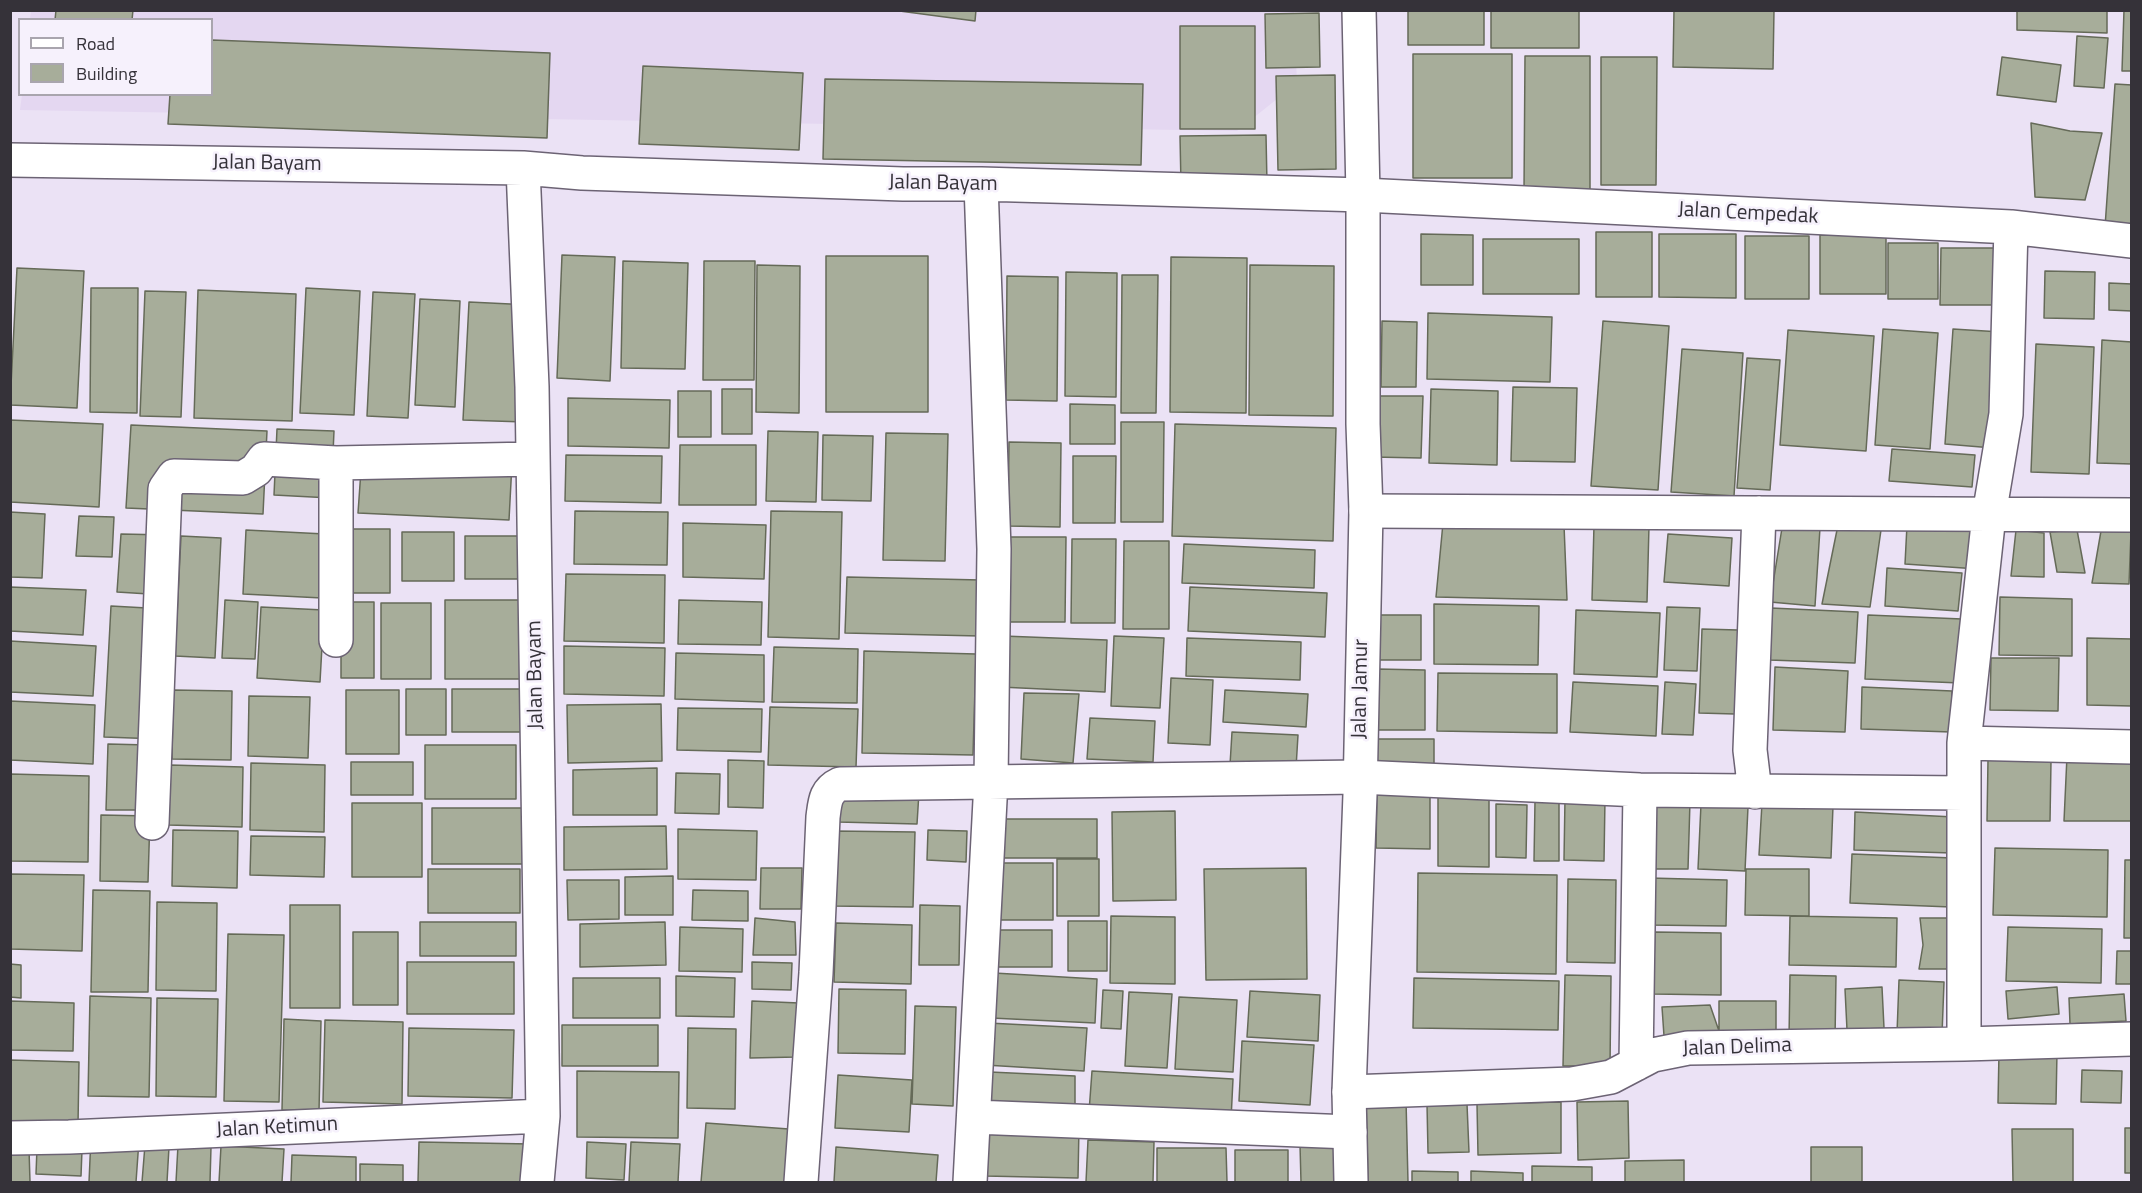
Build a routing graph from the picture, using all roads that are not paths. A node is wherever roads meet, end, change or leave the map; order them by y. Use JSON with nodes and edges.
{"nodes":[{"id":1,"x":1359,"y":10,"type":"edge"},
{"id":2,"x":10,"y":160,"type":"edge"},
{"id":3,"x":523,"y":168,"type":"junction"},
{"id":4,"x":981,"y":184,"type":"junction"},
{"id":5,"x":1363,"y":195,"type":"junction"},
{"id":6,"x":2012,"y":227,"type":"junction"},
{"id":7,"x":2132,"y":241,"type":"edge"},
{"id":8,"x":533,"y":459,"type":"junction"},
{"id":9,"x":336,"y":463,"type":"junction"},
{"id":10,"x":1366,"y":511,"type":"junction"},
{"id":11,"x":1760,"y":513,"type":"junction"},
{"id":12,"x":1989,"y":515,"type":"junction"},
{"id":13,"x":2132,"y":515,"type":"edge"},
{"id":14,"x":336,"y":640,"type":"dead end"},
{"id":15,"x":1964,"y":743,"type":"junction"},
{"id":16,"x":2132,"y":747,"type":"edge"},
{"id":17,"x":1359,"y":777,"type":"junction"},
{"id":18,"x":991,"y":781,"type":"junction"},
{"id":19,"x":1640,"y":790,"type":"junction"},
{"id":20,"x":1755,"y":792,"type":"junction"},
{"id":21,"x":1964,"y":793,"type":"junction"},
{"id":22,"x":152,"y":822,"type":"dead end"},
{"id":23,"x":2132,"y":1039,"type":"edge"},
{"id":24,"x":1964,"y":1044,"type":"junction"},
{"id":25,"x":1636,"y":1064,"type":"junction"},
{"id":26,"x":1349,"y":1092,"type":"junction"},
{"id":27,"x":543,"y":1116,"type":"junction"},
{"id":28,"x":974,"y":1117,"type":"junction"},
{"id":29,"x":1350,"y":1132,"type":"junction"},
{"id":30,"x":10,"y":1138,"type":"edge"},
{"id":31,"x":537,"y":1182,"type":"edge"},
{"id":32,"x":801,"y":1182,"type":"edge"},
{"id":33,"x":970,"y":1182,"type":"edge"},
{"id":34,"x":1351,"y":1182,"type":"edge"}],
"edges":[{"from":1,"to":5,"type":"street","name":"Jalan Jamur"},
{"from":2,"to":3,"type":"street","name":"Jalan Bayam"},
{"from":3,"to":4,"type":"street","name":"Jalan Bayam"},
{"from":3,"to":8,"type":"street","name":"Jalan Bayam"},
{"from":4,"to":5,"type":"street","name":"Jalan Bayam"},
{"from":4,"to":18,"type":"street"},
{"from":5,"to":6,"type":"street","name":"Jalan Cempedak"},
{"from":5,"to":10,"type":"street","name":"Jalan Jamur"},
{"from":6,"to":7,"type":"street","name":"Jalan Cempedak"},
{"from":6,"to":12,"type":"street"},
{"from":8,"to":9,"type":"street"},
{"from":8,"to":27,"type":"street","name":"Jalan Bayam"},
{"from":9,"to":14,"type":"street"},
{"from":9,"to":22,"type":"street"},
{"from":10,"to":11,"type":"street"},
{"from":10,"to":17,"type":"street","name":"Jalan Jamur"},
{"from":11,"to":12,"type":"street"},
{"from":11,"to":20,"type":"street"},
{"from":12,"to":13,"type":"street"},
{"from":12,"to":15,"type":"street"},
{"from":15,"to":16,"type":"street"},
{"from":15,"to":21,"type":"street"},
{"from":17,"to":18,"type":"street"},
{"from":17,"to":19,"type":"street"},
{"from":17,"to":26,"type":"street","name":"Jalan Jamur"},
{"from":18,"to":28,"type":"street"},
{"from":18,"to":32,"type":"street"},
{"from":19,"to":20,"type":"street"},
{"from":19,"to":25,"type":"street"},
{"from":20,"to":21,"type":"street"},
{"from":21,"to":24,"type":"street"},
{"from":23,"to":24,"type":"street","name":"Jalan Delima"},
{"from":24,"to":25,"type":"street","name":"Jalan Delima"},
{"from":25,"to":26,"type":"street","name":"Jalan Delima"},
{"from":26,"to":29,"type":"street","name":"Jalan Jamur"},
{"from":27,"to":30,"type":"street","name":"Jalan Ketimun"},
{"from":27,"to":31,"type":"street","name":"Jalan Bayam"},
{"from":28,"to":29,"type":"street"},
{"from":28,"to":33,"type":"street"},
{"from":29,"to":34,"type":"street","name":"Jalan Jamur"}]}
